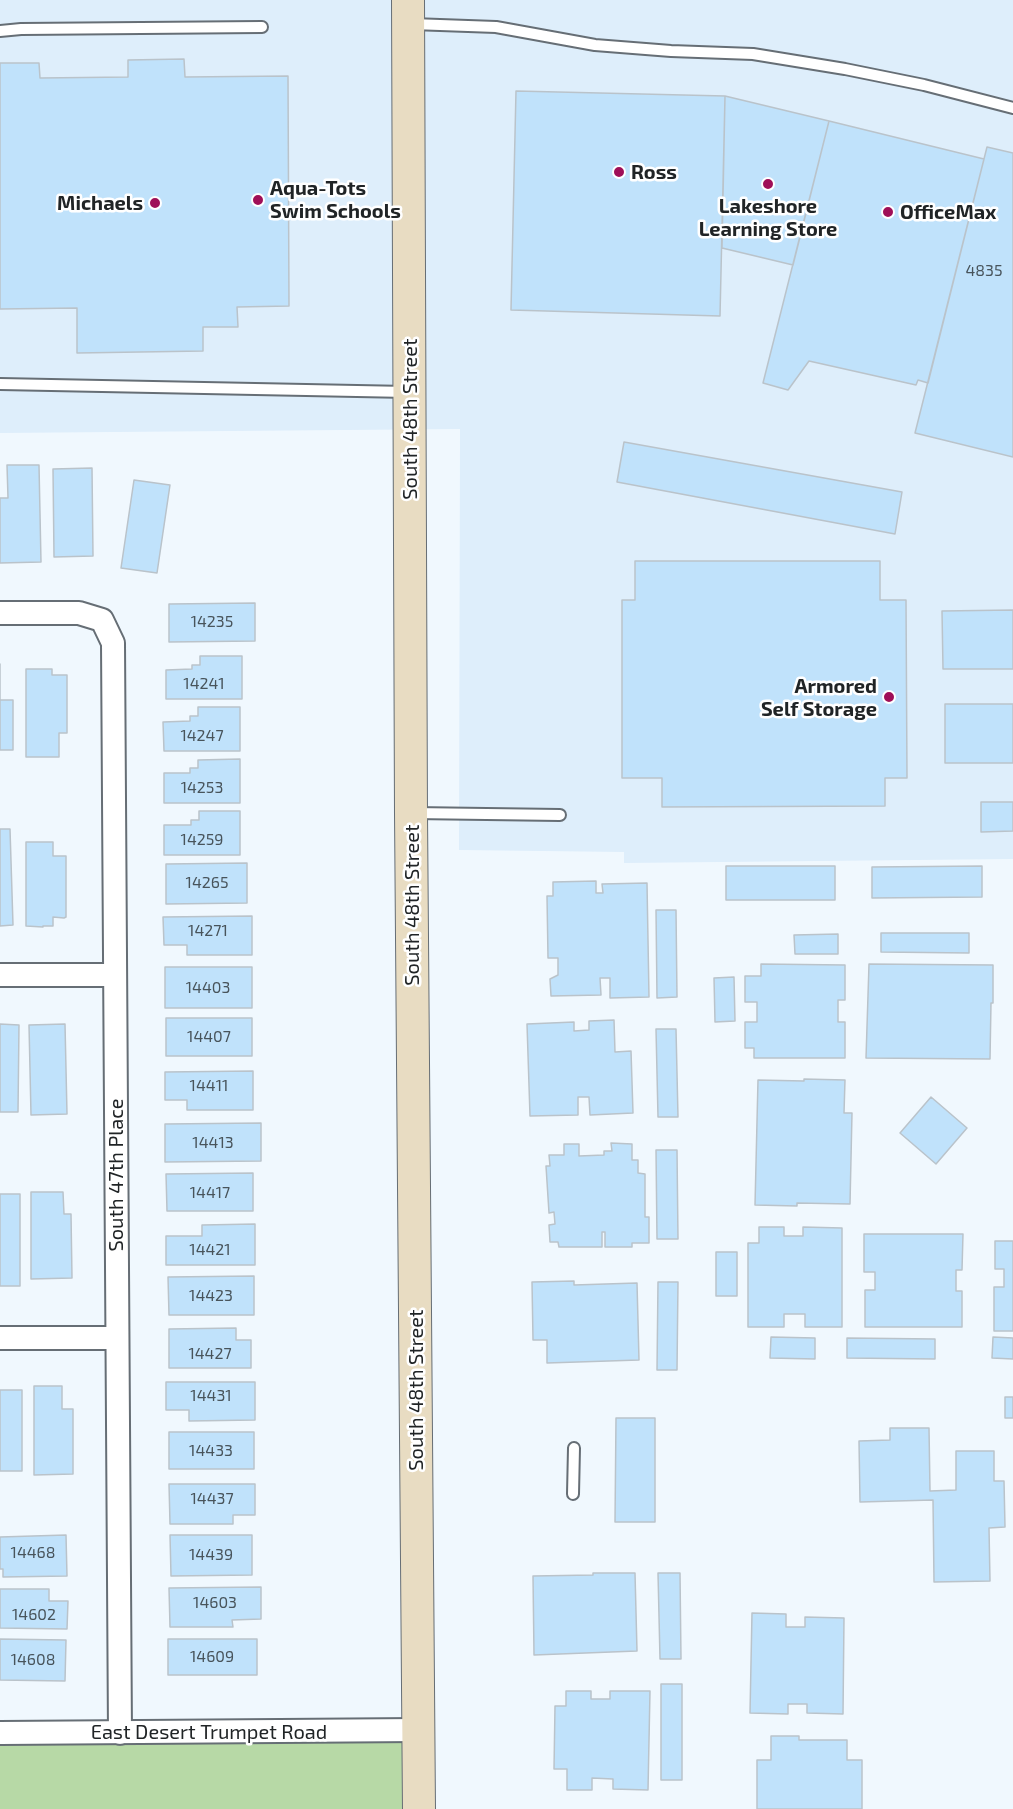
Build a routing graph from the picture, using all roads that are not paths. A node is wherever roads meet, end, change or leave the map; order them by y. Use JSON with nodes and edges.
{"nodes":[{"id":1,"x":409,"y":12,"type":"edge"},
{"id":2,"x":262,"y":27,"type":"dead end"},
{"id":3,"x":0,"y":31,"type":"edge"},
{"id":4,"x":1013,"y":108,"type":"edge"},
{"id":5,"x":0,"y":384,"type":"edge"},
{"id":6,"x":409,"y":392,"type":"junction"},
{"id":7,"x":0,"y":613,"type":"edge"},
{"id":8,"x":411,"y":813,"type":"junction"},
{"id":9,"x":560,"y":815,"type":"dead end"},
{"id":10,"x":0,"y":975,"type":"edge"},
{"id":11,"x":115,"y":975,"type":"junction"},
{"id":12,"x":0,"y":1338,"type":"edge"},
{"id":13,"x":117,"y":1338,"type":"junction"},
{"id":14,"x":574,"y":1448,"type":"dead end"},
{"id":15,"x":573,"y":1494,"type":"dead end"},
{"id":16,"x":419,"y":1730,"type":"junction"},
{"id":17,"x":0,"y":1733,"type":"edge"},
{"id":18,"x":120,"y":1733,"type":"junction"},
{"id":19,"x":419,"y":1809,"type":"edge"}],
"edges":[{"from":1,"to":4,"type":"lane"},
{"from":1,"to":6,"type":"main road","name":"South 48th Street"},
{"from":2,"to":3,"type":"lane"},
{"from":5,"to":6,"type":"lane"},
{"from":6,"to":8,"type":"main road","name":"South 48th Street"},
{"from":7,"to":11,"type":"street","name":"South 47th Place"},
{"from":8,"to":9,"type":"lane"},
{"from":8,"to":16,"type":"main road","name":"South 48th Street"},
{"from":10,"to":11,"type":"street"},
{"from":11,"to":13,"type":"street","name":"South 47th Place"},
{"from":12,"to":13,"type":"street"},
{"from":13,"to":18,"type":"street","name":"South 47th Place"},
{"from":14,"to":15,"type":"lane"},
{"from":16,"to":18,"type":"street","name":"East Desert Trumpet Road"},
{"from":16,"to":19,"type":"main road","name":"South 48th Street"},
{"from":17,"to":18,"type":"street","name":"East Desert Trumpet Road"}]}
